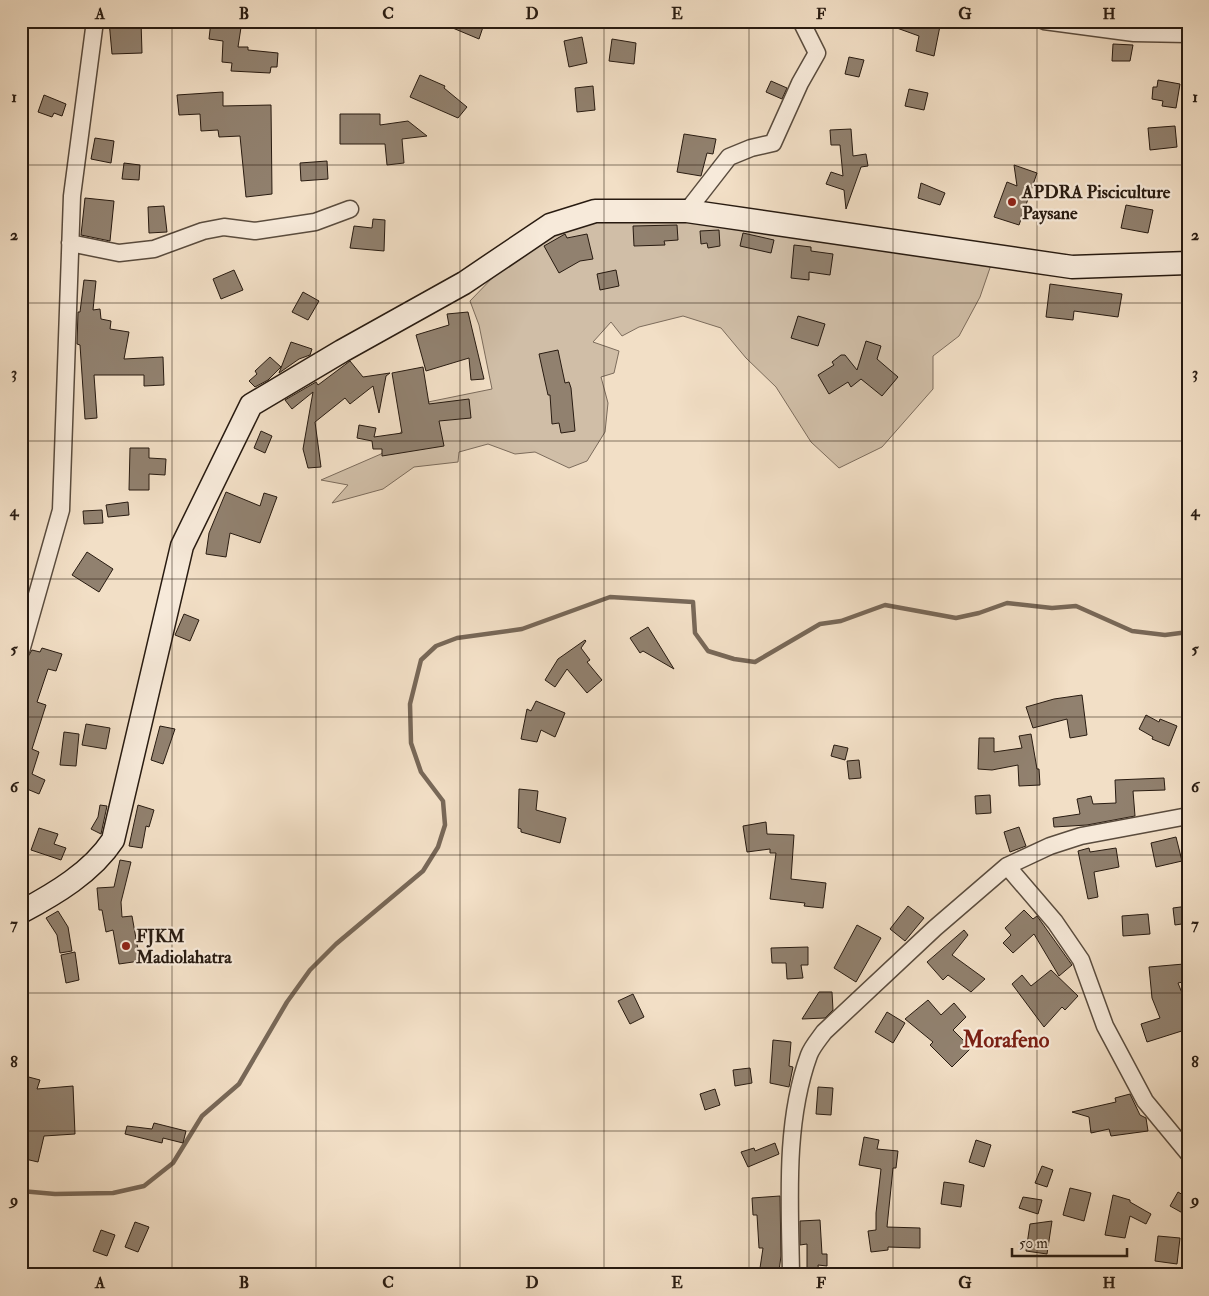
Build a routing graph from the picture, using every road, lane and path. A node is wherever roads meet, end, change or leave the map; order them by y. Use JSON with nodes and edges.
{"nodes":[{"id":1,"x":95,"y":21,"type":"edge"},
{"id":2,"x":801,"y":21,"type":"edge"},
{"id":3,"x":1044,"y":21,"type":"edge"},
{"id":4,"x":1151,"y":27,"type":"edge"},
{"id":5,"x":1188,"y":34,"type":"edge"},
{"id":6,"x":350,"y":208,"type":"dead end"},
{"id":7,"x":687,"y":211,"type":"junction"},
{"id":8,"x":70,"y":243,"type":"junction"},
{"id":9,"x":1188,"y":263,"type":"edge"},
{"id":10,"x":21,"y":651,"type":"edge"},
{"id":11,"x":1188,"y":816,"type":"edge"},
{"id":12,"x":1007,"y":866,"type":"junction"},
{"id":13,"x":21,"y":912,"type":"edge"},
{"id":14,"x":1188,"y":1153,"type":"edge"},
{"id":15,"x":791,"y":1275,"type":"edge"}],
"edges":[{"from":1,"to":8,"type":"street"},
{"from":2,"to":7,"type":"street"},
{"from":3,"to":4,"type":"street"},
{"from":4,"to":5,"type":"street"},
{"from":6,"to":8,"type":"street"},
{"from":7,"to":9,"type":"street"},
{"from":7,"to":13,"type":"street"},
{"from":8,"to":10,"type":"street"},
{"from":11,"to":12,"type":"street"},
{"from":12,"to":14,"type":"street"},
{"from":12,"to":15,"type":"street"}]}
